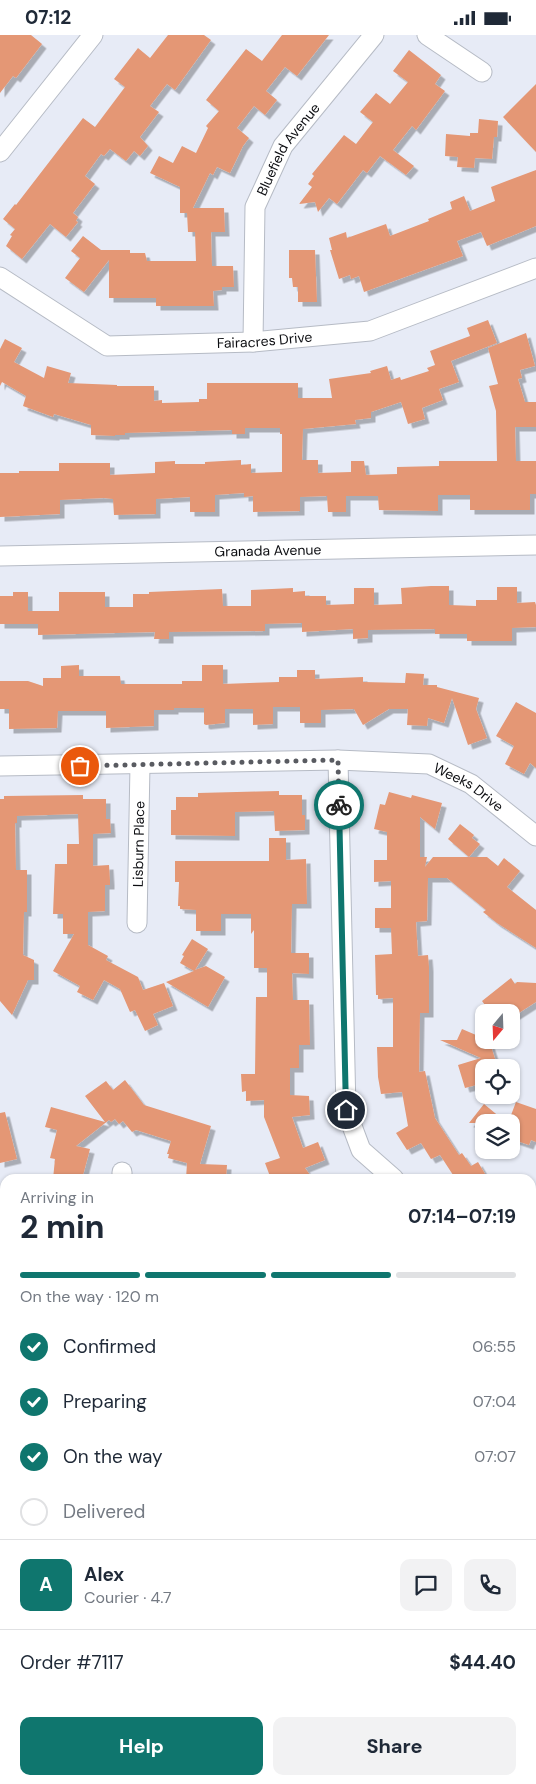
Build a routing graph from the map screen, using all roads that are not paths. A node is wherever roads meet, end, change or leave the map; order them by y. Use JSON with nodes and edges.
{"nodes":[{"id":1,"x":93,"y":35,"type":"edge"},
{"id":2,"x":374,"y":35,"type":"edge"},
{"id":3,"x":427,"y":35,"type":"edge"},
{"id":4,"x":482,"y":72,"type":"dead end"},
{"id":5,"x":0,"y":152,"type":"edge"},
{"id":6,"x":536,"y":268,"type":"edge"},
{"id":7,"x":0,"y":277,"type":"edge"},
{"id":8,"x":253,"y":341,"type":"junction"},
{"id":9,"x":536,"y":545,"type":"edge"},
{"id":10,"x":0,"y":555,"type":"edge"},
{"id":11,"x":338,"y":760,"type":"junction"},
{"id":12,"x":140,"y":765,"type":"junction"},
{"id":13,"x":0,"y":767,"type":"edge"},
{"id":14,"x":536,"y":836,"type":"edge"},
{"id":15,"x":136,"y":923,"type":"dead end"},
{"id":16,"x":388,"y":1174,"type":"edge"}],
"edges":[{"from":1,"to":5,"type":"street"},
{"from":2,"to":8,"type":"street","name":"Bluefield Avenue"},
{"from":3,"to":4,"type":"street"},
{"from":6,"to":8,"type":"street","name":"Fairacres Drive"},
{"from":7,"to":8,"type":"street","name":"Fairacres Drive"},
{"from":9,"to":10,"type":"street","name":"Granada Avenue"},
{"from":11,"to":12,"type":"street","name":"Weeks Drive"},
{"from":11,"to":14,"type":"street","name":"Weeks Drive"},
{"from":11,"to":16,"type":"street"},
{"from":12,"to":13,"type":"street","name":"Weeks Drive"},
{"from":12,"to":15,"type":"street","name":"Lisburn Place"}]}
